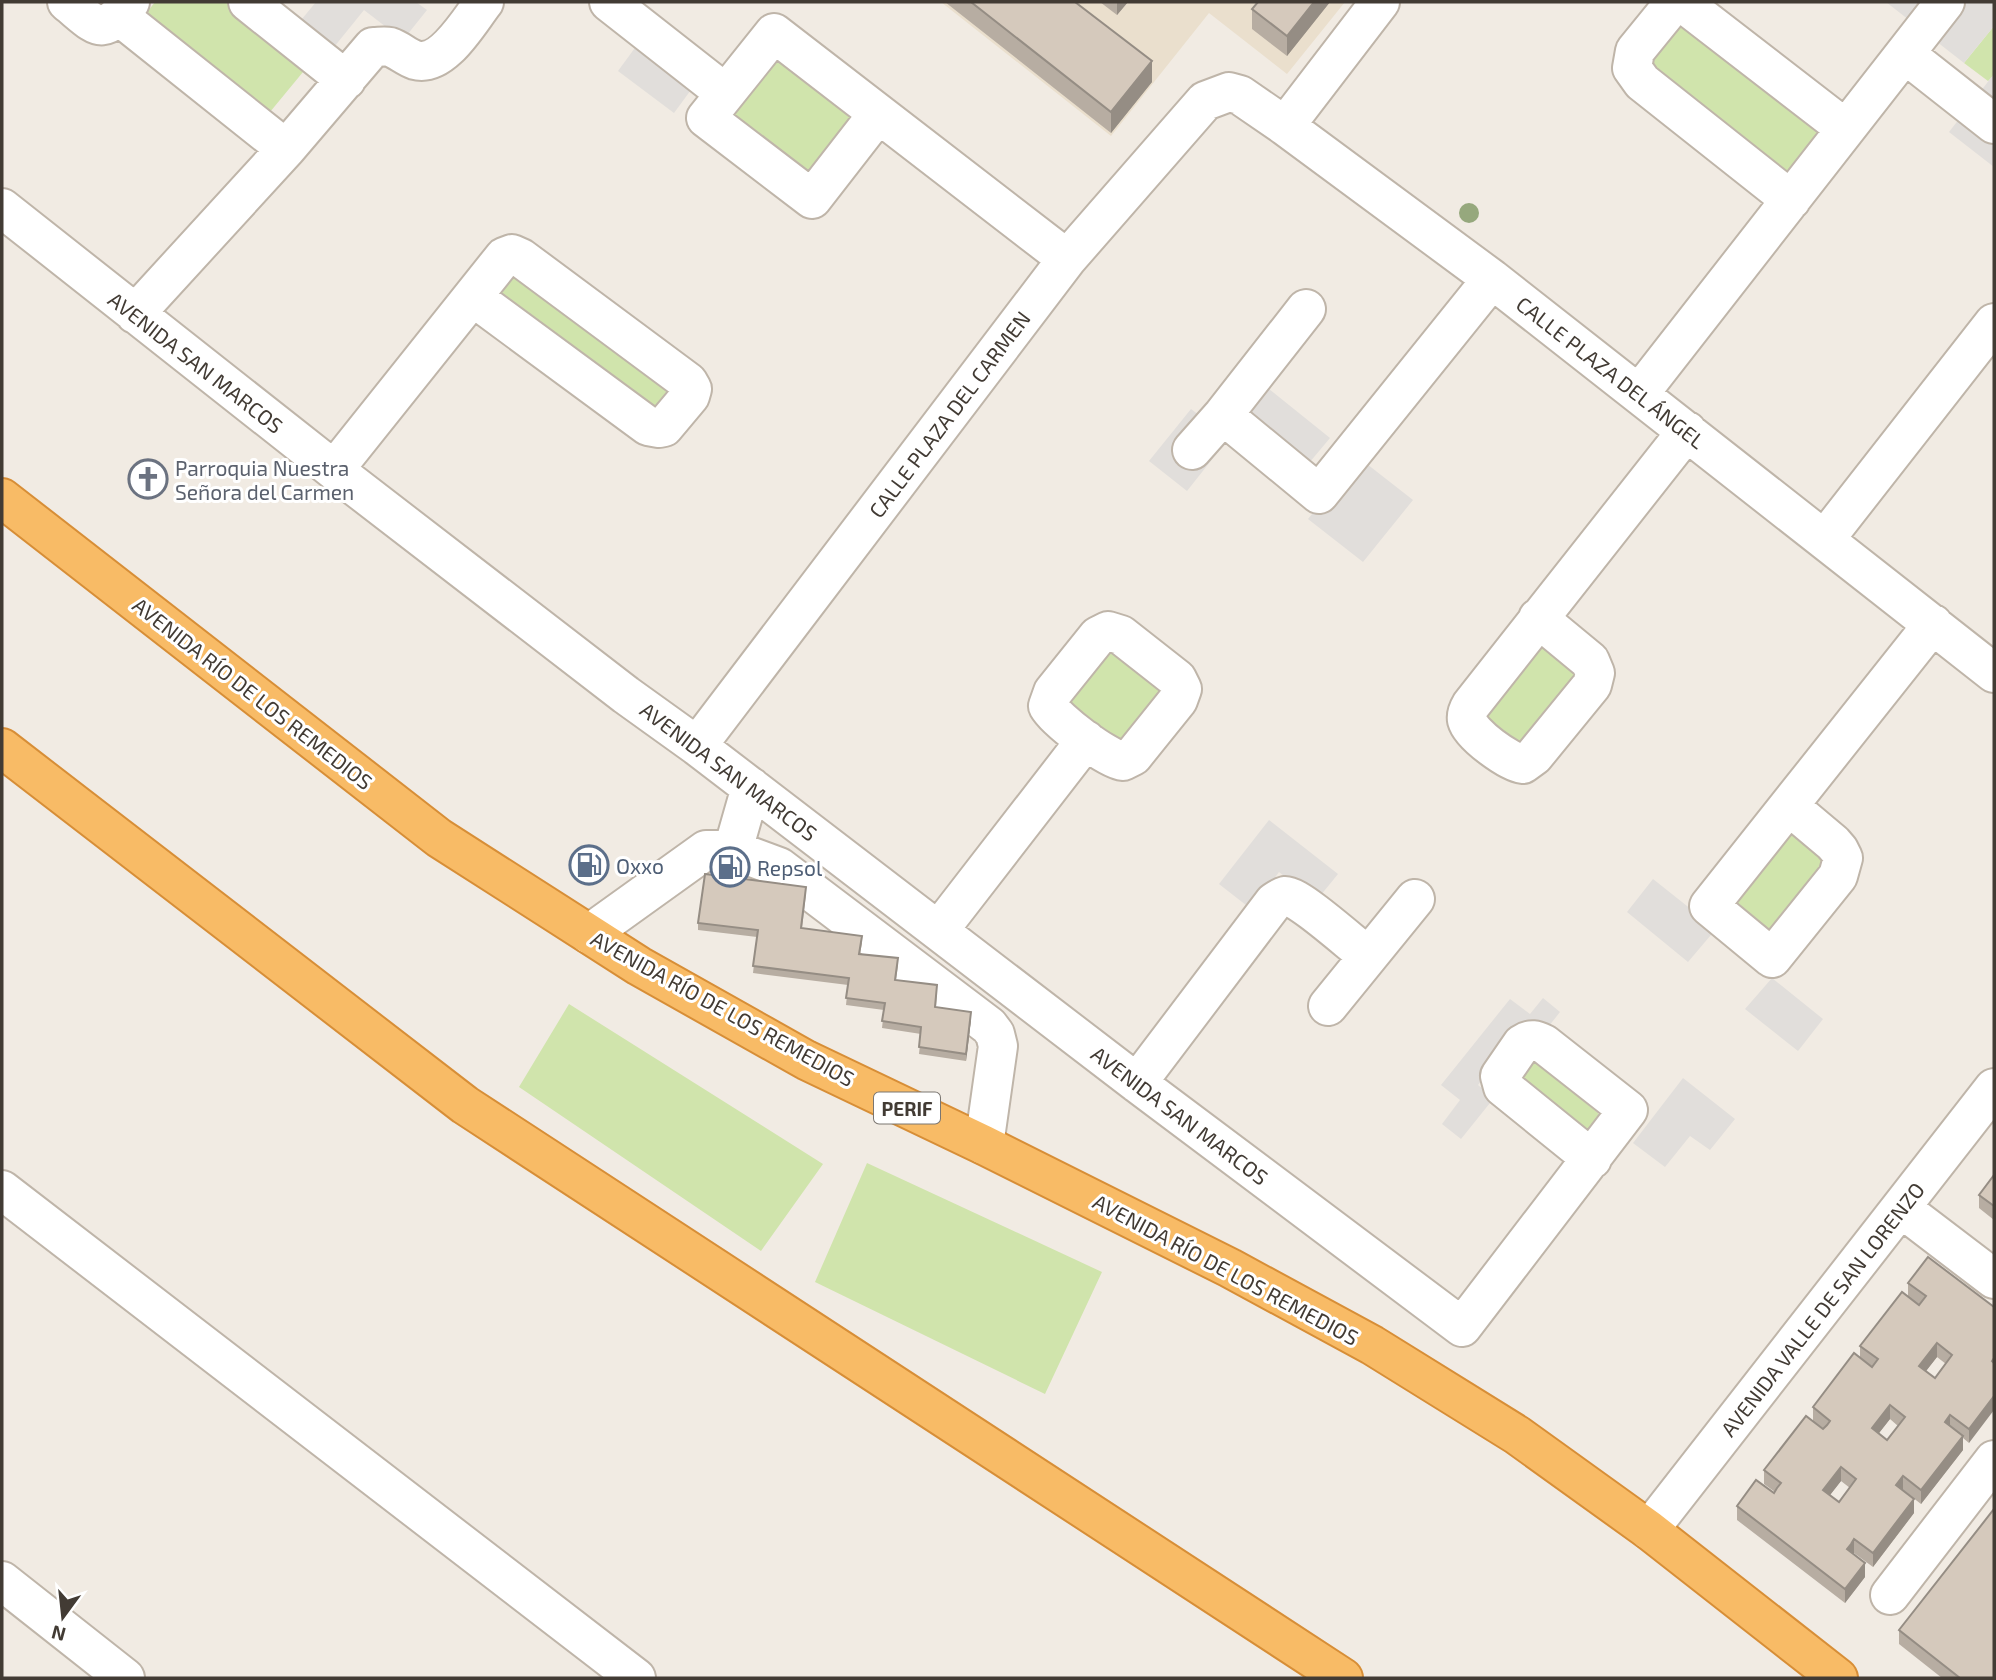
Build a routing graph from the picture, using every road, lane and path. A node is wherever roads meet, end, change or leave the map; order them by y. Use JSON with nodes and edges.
{"nodes":[{"id":1,"x":67,"y":2,"type":"edge"},
{"id":2,"x":248,"y":2,"type":"edge"},
{"id":3,"x":484,"y":2,"type":"edge"},
{"id":4,"x":609,"y":2,"type":"edge"},
{"id":5,"x":1380,"y":2,"type":"edge"},
{"id":6,"x":1945,"y":2,"type":"edge"},
{"id":7,"x":125,"y":9,"type":"edge"},
{"id":8,"x":1905,"y":54,"type":"junction"},
{"id":9,"x":346,"y":80,"type":"junction"},
{"id":10,"x":725,"y":93,"type":"junction"},
{"id":11,"x":1216,"y":95,"type":"joint"},
{"id":12,"x":878,"y":114,"type":"junction"},
{"id":13,"x":1982,"y":115,"type":"edge"},
{"id":14,"x":1285,"y":126,"type":"junction"},
{"id":15,"x":1846,"y":129,"type":"junction"},
{"id":16,"x":286,"y":149,"type":"junction"},
{"id":17,"x":1791,"y":200,"type":"junction"},
{"id":18,"x":2,"y":208,"type":"edge"},
{"id":19,"x":1067,"y":260,"type":"junction"},
{"id":20,"x":1492,"y":279,"type":"junction"},
{"id":21,"x":473,"y":297,"type":"junction"},
{"id":22,"x":1306,"y":309,"type":"dead end"},
{"id":23,"x":135,"y":314,"type":"junction"},
{"id":24,"x":1992,"y":332,"type":"edge"},
{"id":25,"x":1639,"y":394,"type":"junction"},
{"id":26,"x":1223,"y":415,"type":"junction"},
{"id":27,"x":1687,"y":431,"type":"junction"},
{"id":28,"x":1192,"y":450,"type":"dead end"},
{"id":29,"x":334,"y":470,"type":"junction"},
{"id":30,"x":2,"y":498,"type":"edge"},
{"id":31,"x":1825,"y":539,"type":"junction"},
{"id":32,"x":1538,"y":618,"type":"dead end"},
{"id":33,"x":1933,"y":624,"type":"junction"},
{"id":34,"x":1994,"y":673,"type":"edge"},
{"id":35,"x":1086,"y":740,"type":"dead end"},
{"id":36,"x":697,"y":746,"type":"junction"},
{"id":37,"x":2,"y":748,"type":"edge"},
{"id":38,"x":751,"y":787,"type":"junction"},
{"id":39,"x":1789,"y":806,"type":"junction"},
{"id":40,"x":733,"y":850,"type":"junction"},
{"id":41,"x":1415,"y":899,"type":"dead end"},
{"id":42,"x":939,"y":930,"type":"junction"},
{"id":43,"x":589,"y":934,"type":"junction"},
{"id":44,"x":1368,"y":957,"type":"junction"},
{"id":45,"x":1328,"y":1006,"type":"dead end"},
{"id":46,"x":1137,"y":1083,"type":"junction"},
{"id":47,"x":1994,"y":1088,"type":"edge"},
{"id":48,"x":984,"y":1145,"type":"junction"},
{"id":49,"x":1592,"y":1159,"type":"dead end"},
{"id":50,"x":2,"y":1190,"type":"edge"},
{"id":51,"x":1901,"y":1208,"type":"junction"},
{"id":52,"x":1994,"y":1279,"type":"edge"},
{"id":53,"x":1994,"y":1460,"type":"edge"},
{"id":54,"x":1649,"y":1530,"type":"junction"},
{"id":55,"x":2,"y":1581,"type":"edge"},
{"id":56,"x":1890,"y":1595,"type":"dead end"},
{"id":57,"x":125,"y":1678,"type":"edge"},
{"id":58,"x":636,"y":1678,"type":"edge"},
{"id":59,"x":1343,"y":1678,"type":"edge"},
{"id":60,"x":1838,"y":1678,"type":"edge"}],
"edges":[{"from":1,"to":7,"type":"street"},
{"from":2,"to":9,"type":"street"},
{"from":3,"to":9,"type":"street"},
{"from":4,"to":10,"type":"street"},
{"from":5,"to":14,"type":"street"},
{"from":6,"to":8,"type":"street"},
{"from":7,"to":16,"type":"street"},
{"from":8,"to":13,"type":"street"},
{"from":8,"to":15,"type":"street"},
{"from":9,"to":16,"type":"street"},
{"from":10,"to":12,"type":"street"},
{"from":10,"to":12,"type":"street"},
{"from":11,"to":14,"type":"street","name":"CALLE PLAZA DEL ÁNGEL"},
{"from":11,"to":19,"type":"street","name":"CALLE PLAZA DEL CARMEN"},
{"from":12,"to":19,"type":"street"},
{"from":14,"to":20,"type":"street","name":"CALLE PLAZA DEL ÁNGEL"},
{"from":15,"to":17,"type":"street"},
{"from":15,"to":17,"type":"street"},
{"from":16,"to":23,"type":"street"},
{"from":17,"to":25,"type":"street"},
{"from":18,"to":23,"type":"street","name":"AVENIDA SAN MARCOS"},
{"from":19,"to":36,"type":"street","name":"CALLE PLAZA DEL CARMEN"},
{"from":20,"to":25,"type":"street","name":"CALLE PLAZA DEL ÁNGEL"},
{"from":20,"to":26,"type":"street"},
{"from":21,"to":21,"type":"street"},
{"from":21,"to":29,"type":"street"},
{"from":22,"to":26,"type":"street"},
{"from":23,"to":29,"type":"street","name":"AVENIDA SAN MARCOS"},
{"from":24,"to":31,"type":"street"},
{"from":25,"to":27,"type":"street","name":"CALLE PLAZA DEL ÁNGEL"},
{"from":26,"to":28,"type":"street"},
{"from":27,"to":31,"type":"street","name":"CALLE PLAZA DEL ÁNGEL"},
{"from":27,"to":32,"type":"street"},
{"from":29,"to":36,"type":"street","name":"AVENIDA SAN MARCOS"},
{"from":30,"to":43,"type":"highway","name":"AVENIDA RÍO DE LOS REMEDIOS","number":"PERIF"},
{"from":31,"to":33,"type":"street","name":"CALLE PLAZA DEL ÁNGEL"},
{"from":33,"to":34,"type":"street","name":"CALLE PLAZA DEL ÁNGEL"},
{"from":33,"to":39,"type":"street"},
{"from":35,"to":42,"type":"street"},
{"from":36,"to":38,"type":"street","name":"AVENIDA SAN MARCOS"},
{"from":37,"to":59,"type":"highway"},
{"from":38,"to":40,"type":"street"},
{"from":38,"to":42,"type":"street","name":"AVENIDA SAN MARCOS"},
{"from":39,"to":39,"type":"street"},
{"from":40,"to":43,"type":"street"},
{"from":40,"to":48,"type":"street"},
{"from":41,"to":44,"type":"street"},
{"from":42,"to":46,"type":"street","name":"AVENIDA SAN MARCOS"},
{"from":43,"to":48,"type":"highway","name":"AVENIDA RÍO DE LOS REMEDIOS","number":"PERIF"},
{"from":44,"to":45,"type":"street"},
{"from":44,"to":46,"type":"street"},
{"from":46,"to":49,"type":"street","name":"AVENIDA SAN MARCOS"},
{"from":47,"to":51,"type":"street","name":"AVENIDA VALLE DE SAN LORENZO"},
{"from":48,"to":54,"type":"highway","name":"AVENIDA RÍO DE LOS REMEDIOS","number":"PERIF"},
{"from":50,"to":58,"type":"street"},
{"from":51,"to":52,"type":"street"},
{"from":51,"to":54,"type":"street","name":"AVENIDA VALLE DE SAN LORENZO"},
{"from":53,"to":56,"type":"street"},
{"from":54,"to":60,"type":"highway","name":"AVENIDA RÍO DE LOS REMEDIOS","number":"PERIF"},
{"from":55,"to":57,"type":"street"}]}
